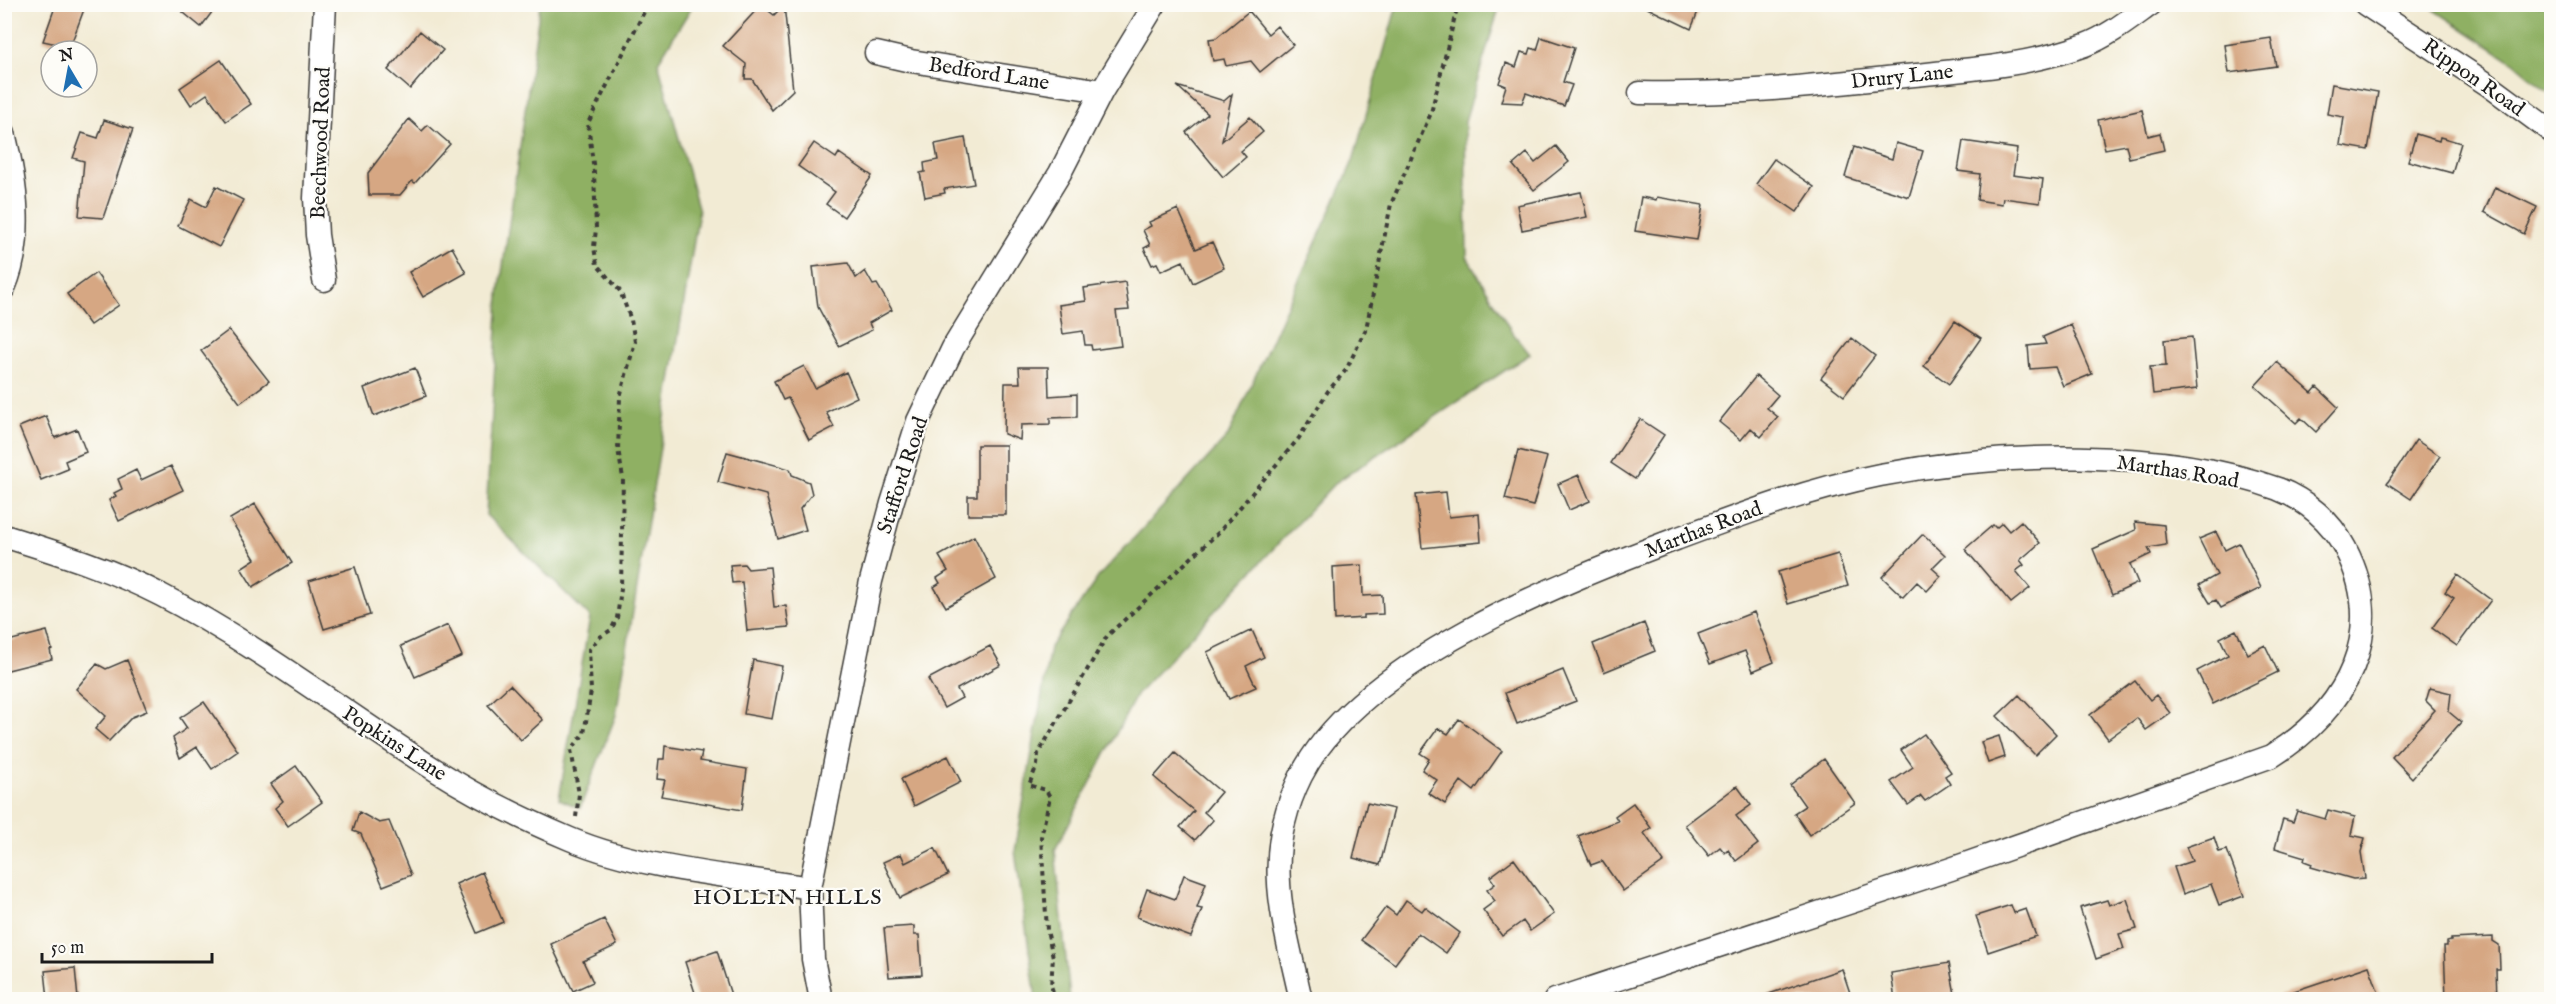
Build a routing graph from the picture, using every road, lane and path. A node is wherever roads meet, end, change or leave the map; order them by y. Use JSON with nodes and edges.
{"nodes":[{"id":1,"x":325,"y":4,"type":"edge"},
{"id":2,"x":648,"y":4,"type":"edge"},
{"id":3,"x":1155,"y":4,"type":"edge"},
{"id":4,"x":1458,"y":4,"type":"edge"},
{"id":5,"x":2151,"y":4,"type":"edge"},
{"id":6,"x":2365,"y":4,"type":"edge"},
{"id":7,"x":876,"y":53,"type":"dead end"},
{"id":8,"x":1102,"y":91,"type":"junction"},
{"id":9,"x":1640,"y":93,"type":"dead end"},
{"id":10,"x":2552,"y":132,"type":"edge"},
{"id":11,"x":4,"y":133,"type":"edge"},
{"id":12,"x":324,"y":280,"type":"dead end"},
{"id":13,"x":4,"y":288,"type":"edge"},
{"id":14,"x":4,"y":536,"type":"edge"},
{"id":15,"x":578,"y":807,"type":"dead end"},
{"id":16,"x":810,"y":888,"type":"junction"},
{"id":17,"x":821,"y":999,"type":"edge"},
{"id":18,"x":1056,"y":999,"type":"edge"},
{"id":19,"x":1301,"y":999,"type":"edge"},
{"id":20,"x":1555,"y":999,"type":"edge"}],
"edges":[{"from":1,"to":12,"type":"street","name":"Beechwood Road"},
{"from":2,"to":15,"type":"path"},
{"from":3,"to":8,"type":"street","name":"Stafford Road"},
{"from":4,"to":18,"type":"path"},
{"from":5,"to":9,"type":"street","name":"Drury Lane"},
{"from":6,"to":10,"type":"street","name":"Rippon Road"},
{"from":7,"to":8,"type":"street","name":"Bedford Lane"},
{"from":8,"to":16,"type":"street","name":"Stafford Road"},
{"from":11,"to":13,"type":"street"},
{"from":14,"to":16,"type":"street","name":"Popkins Lane"},
{"from":16,"to":17,"type":"street","name":"Stafford Road"},
{"from":19,"to":20,"type":"street","name":"Marthas Road"}]}
